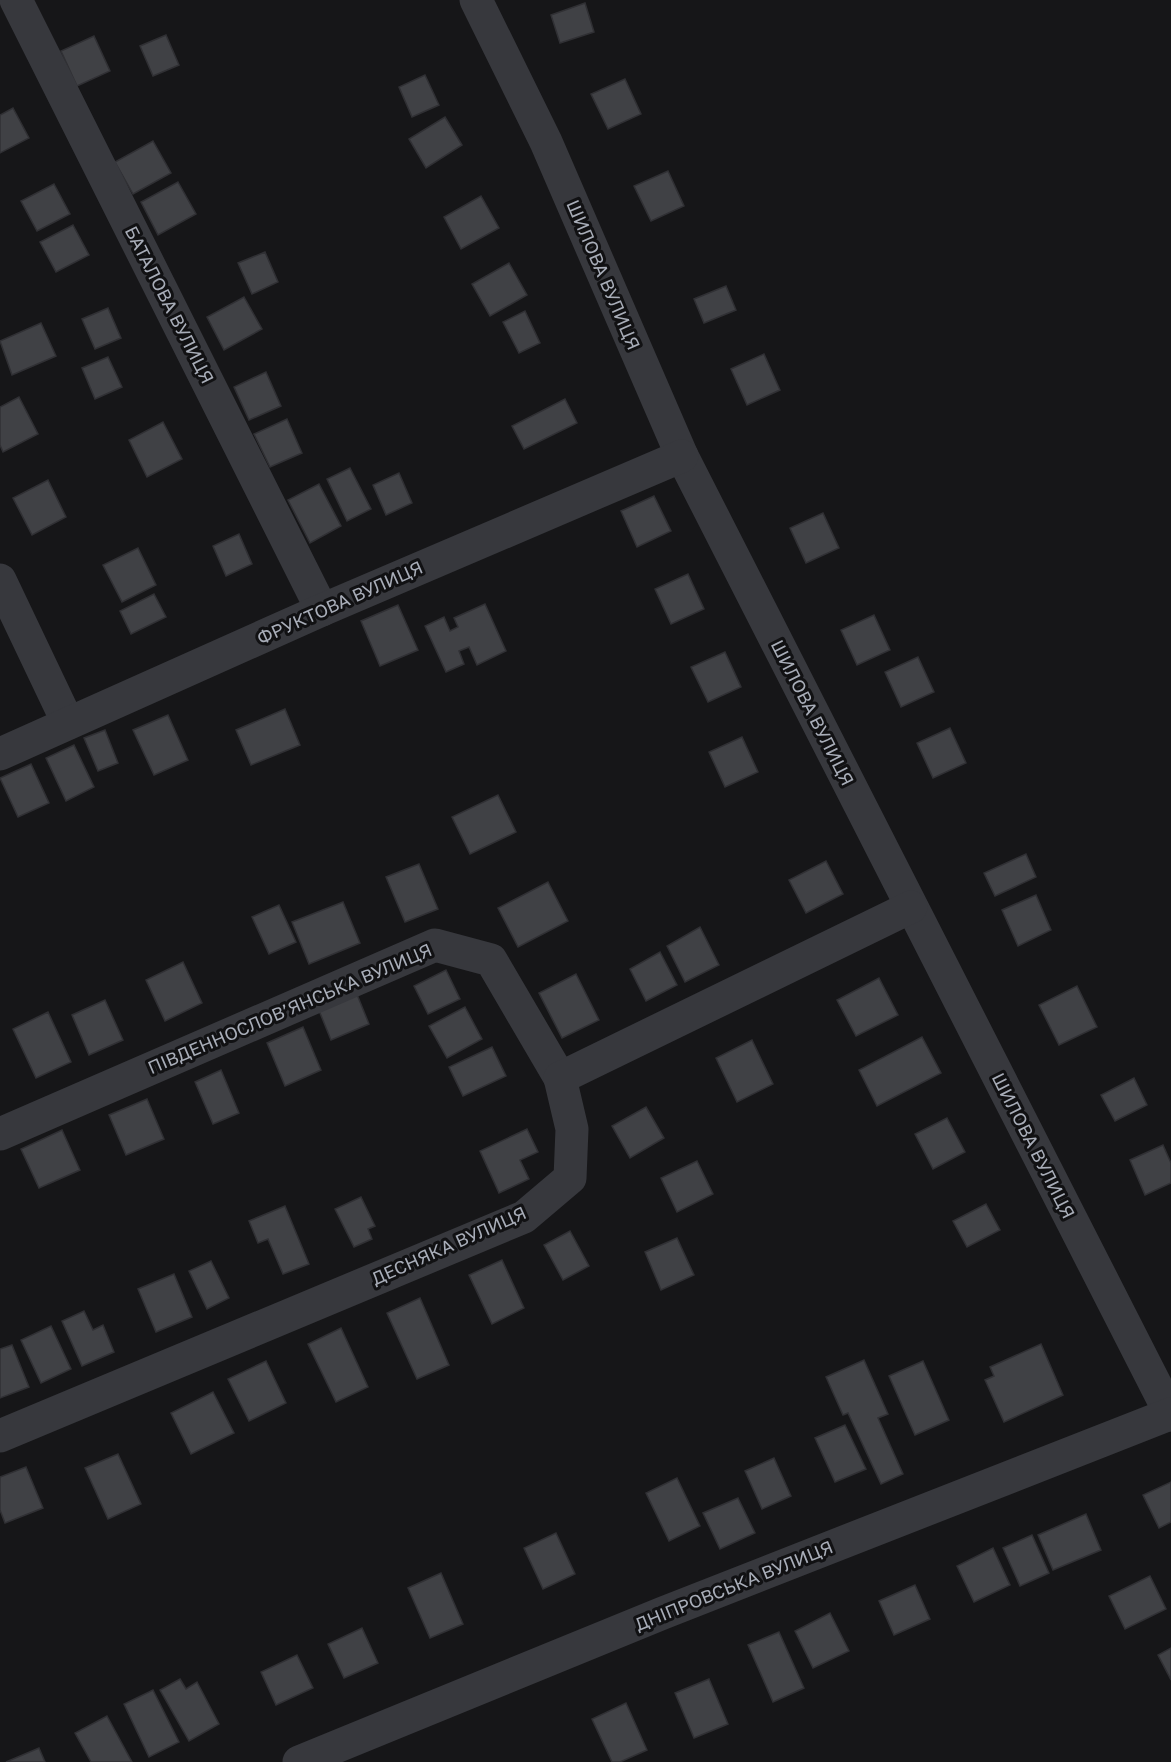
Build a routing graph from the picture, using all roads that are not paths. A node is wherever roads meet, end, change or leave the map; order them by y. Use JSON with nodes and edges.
{"nodes":[{"id":1,"x":16,"y":0,"type":"edge"},
{"id":2,"x":476,"y":0,"type":"edge"},
{"id":3,"x":682,"y":456,"type":"junction"},
{"id":4,"x":0,"y":580,"type":"edge"},
{"id":5,"x":322,"y":610,"type":"junction"},
{"id":6,"x":68,"y":723,"type":"junction"},
{"id":7,"x":0,"y":754,"type":"edge"},
{"id":8,"x":911,"y":907,"type":"junction"},
{"id":9,"x":560,"y":1078,"type":"junction"},
{"id":10,"x":0,"y":1134,"type":"edge"},
{"id":11,"x":1171,"y":1415,"type":"edge"},
{"id":12,"x":0,"y":1436,"type":"edge"},
{"id":13,"x":299,"y":1762,"type":"edge"}],
"edges":[{"from":1,"to":5,"type":"street","name":"БАТАЛОВА ВУЛИЦЯ"},
{"from":2,"to":3,"type":"street","name":"ШИЛОВА ВУЛИЦЯ"},
{"from":3,"to":5,"type":"street","name":"ФРУКТОВА ВУЛИЦЯ"},
{"from":3,"to":8,"type":"street","name":"ШИЛОВА ВУЛИЦЯ"},
{"from":4,"to":6,"type":"street"},
{"from":5,"to":6,"type":"street","name":"ФРУКТОВА ВУЛИЦЯ"},
{"from":6,"to":7,"type":"street","name":"ФРУКТОВА ВУЛИЦЯ"},
{"from":8,"to":9,"type":"street"},
{"from":8,"to":11,"type":"street","name":"ШИЛОВА ВУЛИЦЯ"},
{"from":9,"to":10,"type":"street","name":"ПІВДЕННОСЛОВ’ЯНСЬКА ВУЛИЦЯ"},
{"from":9,"to":12,"type":"street","name":"ДЕСНЯКА ВУЛИЦЯ"},
{"from":11,"to":13,"type":"street","name":"ДНІПРОВСЬКА ВУЛИЦЯ"}]}
